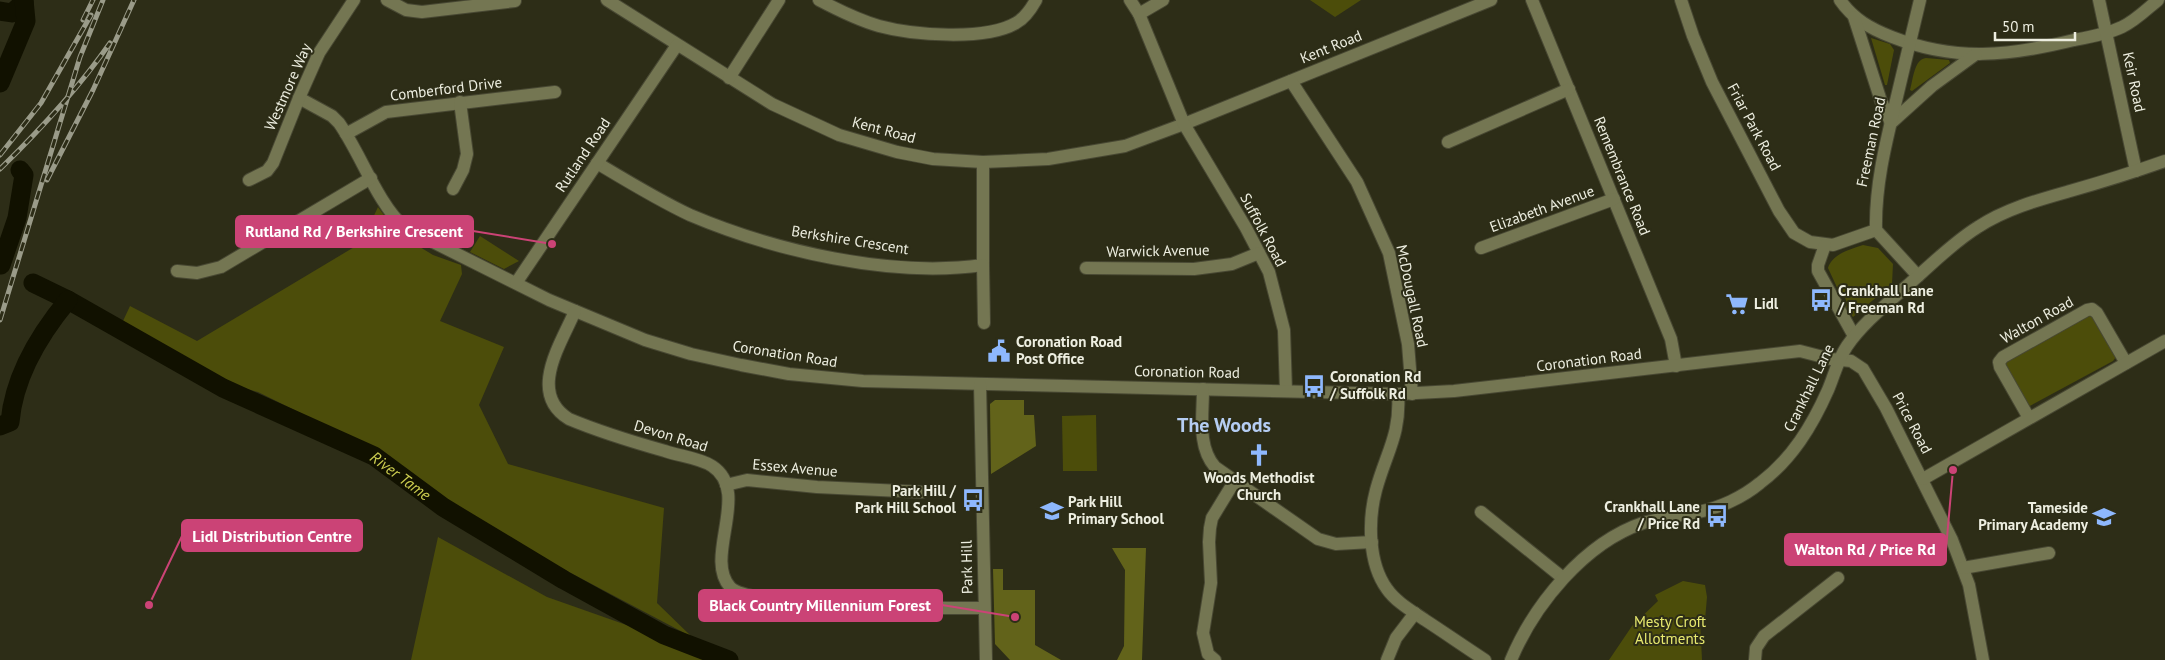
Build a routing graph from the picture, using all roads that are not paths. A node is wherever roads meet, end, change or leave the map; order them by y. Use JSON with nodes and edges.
{"nodes":[{"id":1,"x":354,"y":0,"type":"edge"},
{"id":2,"x":387,"y":0,"type":"edge"},
{"id":3,"x":607,"y":0,"type":"edge"},
{"id":4,"x":779,"y":0,"type":"edge"},
{"id":5,"x":819,"y":0,"type":"edge"},
{"id":6,"x":1036,"y":0,"type":"edge"},
{"id":7,"x":1130,"y":0,"type":"edge"},
{"id":8,"x":1163,"y":0,"type":"edge"},
{"id":9,"x":1491,"y":0,"type":"edge"},
{"id":10,"x":1532,"y":0,"type":"edge"},
{"id":11,"x":1681,"y":0,"type":"edge"},
{"id":12,"x":1840,"y":0,"type":"edge"},
{"id":13,"x":1920,"y":0,"type":"edge"},
{"id":14,"x":2099,"y":0,"type":"edge"},
{"id":15,"x":2158,"y":0,"type":"edge"},
{"id":16,"x":515,"y":1,"type":"dead end"},
{"id":17,"x":1140,"y":14,"type":"junction"},
{"id":18,"x":1854,"y":17,"type":"junction"},
{"id":19,"x":2106,"y":33,"type":"junction"},
{"id":20,"x":1910,"y":44,"type":"junction"},
{"id":21,"x":677,"y":45,"type":"junction"},
{"id":22,"x":1976,"y":54,"type":"junction"},
{"id":23,"x":729,"y":78,"type":"junction"},
{"id":24,"x":1291,"y":81,"type":"junction"},
{"id":25,"x":1569,"y":89,"type":"junction"},
{"id":26,"x":555,"y":92,"type":"dead end"},
{"id":27,"x":299,"y":98,"type":"junction"},
{"id":28,"x":460,"y":102,"type":"junction"},
{"id":29,"x":1891,"y":123,"type":"junction"},
{"id":30,"x":1184,"y":124,"type":"junction"},
{"id":31,"x":346,"y":134,"type":"junction"},
{"id":32,"x":1448,"y":142,"type":"dead end"},
{"id":33,"x":2165,"y":161,"type":"edge"},
{"id":34,"x":983,"y":162,"type":"junction"},
{"id":35,"x":597,"y":163,"type":"junction"},
{"id":36,"x":2136,"y":172,"type":"junction"},
{"id":37,"x":371,"y":178,"type":"junction"},
{"id":38,"x":249,"y":180,"type":"dead end"},
{"id":39,"x":453,"y":189,"type":"dead end"},
{"id":40,"x":1614,"y":199,"type":"junction"},
{"id":41,"x":1876,"y":230,"type":"junction"},
{"id":42,"x":1825,"y":245,"type":"junction"},
{"id":43,"x":1481,"y":248,"type":"dead end"},
{"id":44,"x":1259,"y":253,"type":"junction"},
{"id":45,"x":984,"y":265,"type":"junction"},
{"id":46,"x":1086,"y":268,"type":"dead end"},
{"id":47,"x":176,"y":271,"type":"dead end"},
{"id":48,"x":1918,"y":276,"type":"junction"},
{"id":49,"x":516,"y":283,"type":"junction"},
{"id":50,"x":575,"y":311,"type":"junction"},
{"id":51,"x":984,"y":323,"type":"dead end"},
{"id":52,"x":1854,"y":336,"type":"junction"},
{"id":53,"x":2165,"y":341,"type":"edge"},
{"id":54,"x":1840,"y":360,"type":"junction"},
{"id":55,"x":2126,"y":363,"type":"junction"},
{"id":56,"x":1676,"y":366,"type":"junction"},
{"id":57,"x":980,"y":384,"type":"junction"},
{"id":58,"x":1203,"y":389,"type":"junction"},
{"id":59,"x":1286,"y":391,"type":"junction"},
{"id":60,"x":1398,"y":394,"type":"junction"},
{"id":61,"x":1412,"y":394,"type":"junction"},
{"id":62,"x":2029,"y":418,"type":"junction"},
{"id":63,"x":1923,"y":479,"type":"junction"},
{"id":64,"x":1234,"y":482,"type":"junction"},
{"id":65,"x":726,"y":485,"type":"junction"},
{"id":66,"x":922,"y":492,"type":"dead end"},
{"id":67,"x":1481,"y":512,"type":"dead end"},
{"id":68,"x":1372,"y":542,"type":"junction"},
{"id":69,"x":2049,"y":553,"type":"dead end"},
{"id":70,"x":1963,"y":568,"type":"junction"},
{"id":71,"x":1563,"y":578,"type":"junction"},
{"id":72,"x":1838,"y":578,"type":"dead end"},
{"id":73,"x":984,"y":608,"type":"junction"},
{"id":74,"x":1415,"y":613,"type":"junction"},
{"id":75,"x":986,"y":660,"type":"edge"},
{"id":76,"x":1215,"y":660,"type":"edge"},
{"id":77,"x":1387,"y":660,"type":"edge"},
{"id":78,"x":1485,"y":660,"type":"edge"},
{"id":79,"x":1511,"y":660,"type":"edge"},
{"id":80,"x":1754,"y":660,"type":"edge"},
{"id":81,"x":1983,"y":660,"type":"edge"}],
"edges":[{"from":1,"to":27,"type":"street","name":"Westmore Way"},
{"from":2,"to":16,"type":"street"},
{"from":3,"to":21,"type":"street","name":"Kent Road"},
{"from":4,"to":23,"type":"street"},
{"from":5,"to":6,"type":"street"},
{"from":7,"to":17,"type":"street"},
{"from":8,"to":17,"type":"street"},
{"from":9,"to":24,"type":"street","name":"Kent Road"},
{"from":10,"to":25,"type":"street","name":"Remembrance Road"},
{"from":11,"to":42,"type":"street","name":"Friar Park Road"},
{"from":12,"to":18,"type":"street"},
{"from":13,"to":20,"type":"street","name":"Freeman Road"},
{"from":14,"to":19,"type":"street","name":"Keir Road"},
{"from":15,"to":19,"type":"street"},
{"from":17,"to":30,"type":"street"},
{"from":18,"to":20,"type":"street"},
{"from":18,"to":29,"type":"street"},
{"from":19,"to":22,"type":"street"},
{"from":19,"to":36,"type":"street","name":"Keir Road"},
{"from":20,"to":22,"type":"street"},
{"from":20,"to":29,"type":"street","name":"Freeman Road"},
{"from":21,"to":23,"type":"street","name":"Kent Road"},
{"from":21,"to":35,"type":"street","name":"Rutland Road"},
{"from":22,"to":29,"type":"street"},
{"from":23,"to":34,"type":"street","name":"Kent Road"},
{"from":24,"to":30,"type":"street","name":"Kent Road"},
{"from":24,"to":61,"type":"street","name":"McDougall Road"},
{"from":25,"to":32,"type":"street"},
{"from":25,"to":40,"type":"street","name":"Remembrance Road"},
{"from":26,"to":28,"type":"street","name":"Comberford Drive"},
{"from":27,"to":31,"type":"street","name":"Coronation Road"},
{"from":27,"to":38,"type":"street","name":"Westmore Way"},
{"from":28,"to":31,"type":"street","name":"Comberford Drive"},
{"from":28,"to":39,"type":"street"},
{"from":29,"to":41,"type":"street","name":"Freeman Road"},
{"from":30,"to":34,"type":"street","name":"Kent Road"},
{"from":30,"to":44,"type":"street","name":"Suffolk Road"},
{"from":31,"to":37,"type":"street","name":"Coronation Road"},
{"from":33,"to":36,"type":"street","name":"Crankhall Lane"},
{"from":34,"to":45,"type":"street"},
{"from":35,"to":45,"type":"street","name":"Berkshire Crescent"},
{"from":35,"to":49,"type":"street","name":"Rutland Road"},
{"from":36,"to":48,"type":"street","name":"Crankhall Lane"},
{"from":37,"to":47,"type":"street"},
{"from":37,"to":49,"type":"street","name":"Coronation Road"},
{"from":40,"to":43,"type":"street","name":"Elizabeth Avenue"},
{"from":40,"to":56,"type":"street","name":"Remembrance Road"},
{"from":41,"to":42,"type":"street","name":"Friar Park Road"},
{"from":41,"to":48,"type":"street"},
{"from":42,"to":52,"type":"street"},
{"from":44,"to":46,"type":"street","name":"Warwick Avenue"},
{"from":44,"to":59,"type":"street","name":"Suffolk Road"},
{"from":45,"to":51,"type":"street"},
{"from":48,"to":52,"type":"street","name":"Crankhall Lane"},
{"from":49,"to":50,"type":"street","name":"Coronation Road"},
{"from":50,"to":57,"type":"street","name":"Coronation Road"},
{"from":50,"to":65,"type":"street","name":"Devon Road"},
{"from":52,"to":54,"type":"street","name":"Crankhall Lane"},
{"from":53,"to":55,"type":"street"},
{"from":54,"to":56,"type":"street","name":"Coronation Road"},
{"from":54,"to":63,"type":"street","name":"Price Road"},
{"from":54,"to":71,"type":"street","name":"Crankhall Lane"},
{"from":55,"to":62,"type":"street"},
{"from":55,"to":62,"type":"street","name":"Walton Road"},
{"from":56,"to":61,"type":"street","name":"Coronation Road"},
{"from":57,"to":58,"type":"street","name":"Coronation Road"},
{"from":57,"to":73,"type":"street","name":"Park Hill"},
{"from":58,"to":59,"type":"street","name":"Coronation Road"},
{"from":58,"to":64,"type":"street"},
{"from":59,"to":60,"type":"street","name":"Coronation Road"},
{"from":60,"to":61,"type":"street","name":"Coronation Road"},
{"from":60,"to":68,"type":"street"},
{"from":62,"to":63,"type":"street"},
{"from":63,"to":70,"type":"street","name":"Price Road"},
{"from":64,"to":68,"type":"street"},
{"from":64,"to":76,"type":"street"},
{"from":65,"to":66,"type":"street","name":"Essex Avenue"},
{"from":65,"to":73,"type":"street"},
{"from":67,"to":71,"type":"street"},
{"from":68,"to":74,"type":"street"},
{"from":69,"to":70,"type":"street"},
{"from":70,"to":81,"type":"street","name":"Price Road"},
{"from":71,"to":79,"type":"street","name":"Crankhall Lane"},
{"from":72,"to":80,"type":"street"},
{"from":73,"to":75,"type":"street","name":"Park Hill"},
{"from":74,"to":77,"type":"street"},
{"from":74,"to":78,"type":"street"}]}
